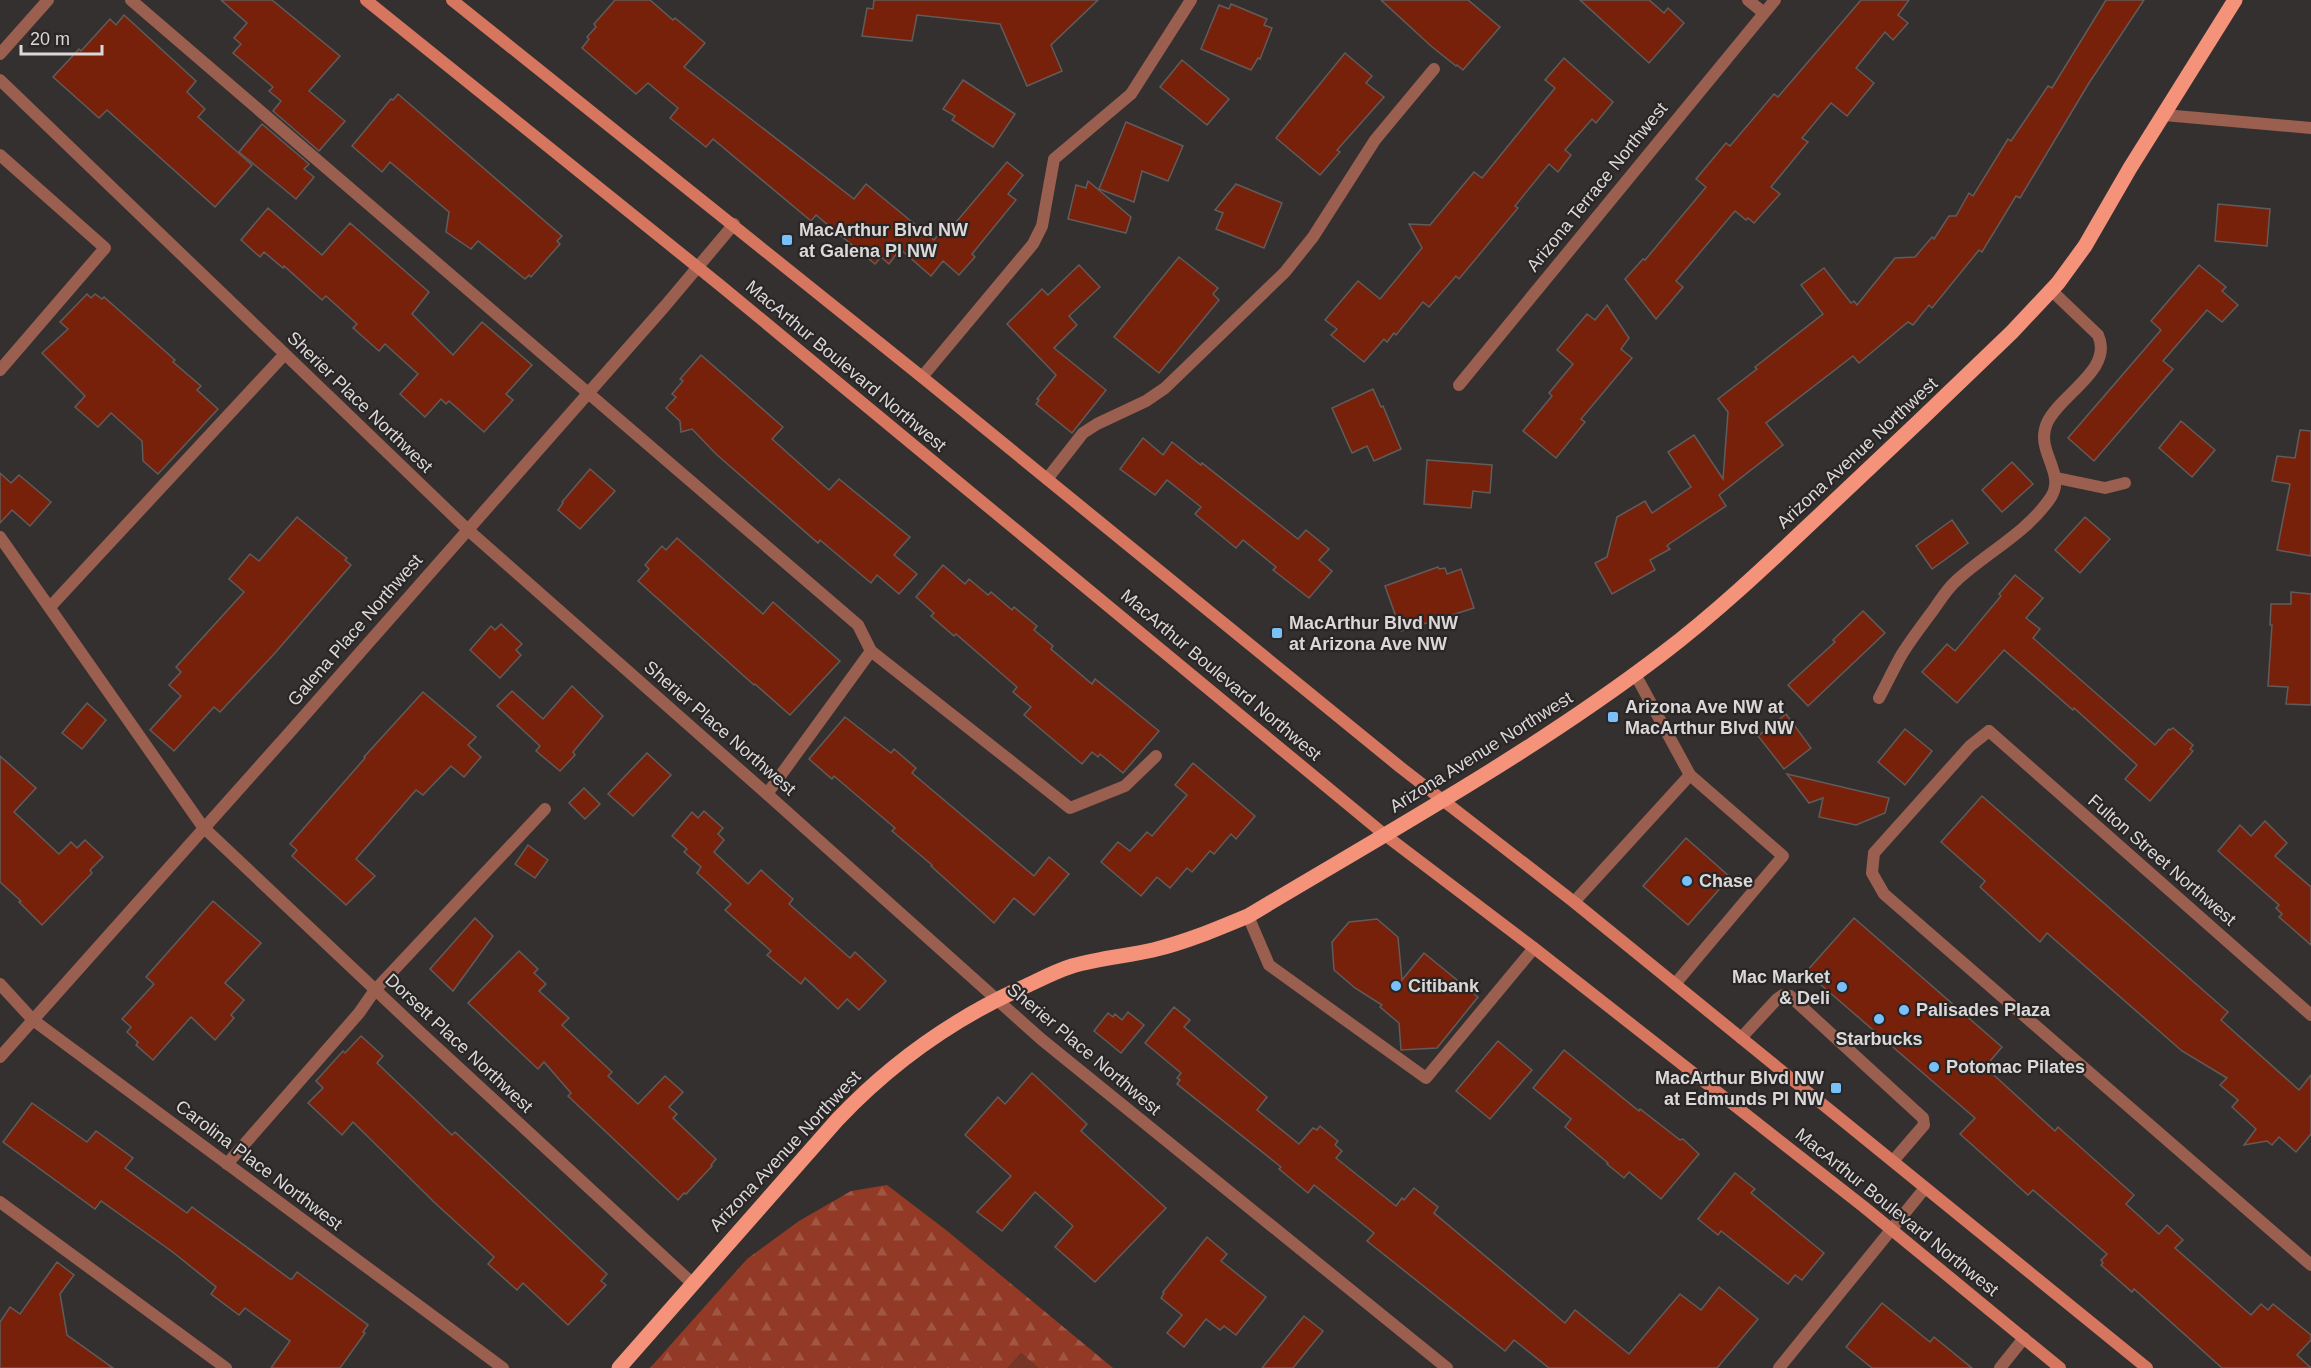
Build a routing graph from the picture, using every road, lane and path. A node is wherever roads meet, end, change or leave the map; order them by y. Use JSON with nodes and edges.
{"nodes":[{"id":1,"x":48,"y":0,"type":"edge"},
{"id":2,"x":131,"y":0,"type":"edge"},
{"id":3,"x":366,"y":0,"type":"edge"},
{"id":4,"x":452,"y":0,"type":"edge"},
{"id":5,"x":1191,"y":0,"type":"edge"},
{"id":6,"x":1748,"y":0,"type":"edge"},
{"id":7,"x":1775,"y":0,"type":"edge"},
{"id":8,"x":2235,"y":0,"type":"edge"},
{"id":9,"x":1764,"y":13,"type":"junction"},
{"id":10,"x":0,"y":54,"type":"edge"},
{"id":11,"x":1434,"y":69,"type":"dead end"},
{"id":12,"x":0,"y":80,"type":"edge"},
{"id":13,"x":2164,"y":115,"type":"junction"},
{"id":14,"x":2311,"y":128,"type":"edge"},
{"id":15,"x":0,"y":155,"type":"edge"},
{"id":16,"x":734,"y":224,"type":"junction"},
{"id":17,"x":697,"y":266,"type":"junction"},
{"id":18,"x":2051,"y":290,"type":"junction"},
{"id":19,"x":284,"y":355,"type":"junction"},
{"id":20,"x":0,"y":370,"type":"edge"},
{"id":21,"x":922,"y":376,"type":"junction"},
{"id":22,"x":1459,"y":385,"type":"dead end"},
{"id":23,"x":588,"y":393,"type":"junction"},
{"id":24,"x":2056,"y":478,"type":"junction"},
{"id":25,"x":1047,"y":479,"type":"junction"},
{"id":26,"x":2125,"y":483,"type":"dead end"},
{"id":27,"x":468,"y":530,"type":"junction"},
{"id":28,"x":0,"y":537,"type":"edge"},
{"id":29,"x":50,"y":607,"type":"junction"},
{"id":30,"x":871,"y":651,"type":"junction"},
{"id":31,"x":1635,"y":674,"type":"junction"},
{"id":32,"x":1879,"y":698,"type":"dead end"},
{"id":33,"x":1156,"y":756,"type":"dead end"},
{"id":34,"x":1690,"y":775,"type":"junction"},
{"id":35,"x":767,"y":794,"type":"junction"},
{"id":36,"x":1443,"y":798,"type":"junction"},
{"id":37,"x":545,"y":809,"type":"dead end"},
{"id":38,"x":203,"y":827,"type":"junction"},
{"id":39,"x":1385,"y":835,"type":"junction"},
{"id":40,"x":1574,"y":902,"type":"junction"},
{"id":41,"x":1248,"y":916,"type":"junction"},
{"id":42,"x":1534,"y":948,"type":"junction"},
{"id":43,"x":0,"y":984,"type":"edge"},
{"id":44,"x":1675,"y":984,"type":"junction"},
{"id":45,"x":375,"y":990,"type":"junction"},
{"id":46,"x":996,"y":999,"type":"junction"},
{"id":47,"x":2311,"y":1015,"type":"edge"},
{"id":48,"x":33,"y":1020,"type":"junction"},
{"id":49,"x":1741,"y":1038,"type":"junction"},
{"id":50,"x":0,"y":1057,"type":"edge"},
{"id":51,"x":1893,"y":1161,"type":"junction"},
{"id":52,"x":227,"y":1164,"type":"junction"},
{"id":53,"x":1925,"y":1188,"type":"junction"},
{"id":54,"x":0,"y":1202,"type":"edge"},
{"id":55,"x":1892,"y":1230,"type":"junction"},
{"id":56,"x":2311,"y":1265,"type":"edge"},
{"id":57,"x":692,"y":1283,"type":"junction"},
{"id":58,"x":2024,"y":1338,"type":"junction"},
{"id":59,"x":226,"y":1368,"type":"edge"},
{"id":60,"x":504,"y":1368,"type":"edge"},
{"id":61,"x":619,"y":1368,"type":"edge"},
{"id":62,"x":1447,"y":1368,"type":"edge"},
{"id":63,"x":1779,"y":1368,"type":"edge"},
{"id":64,"x":2000,"y":1368,"type":"edge"},
{"id":65,"x":2060,"y":1368,"type":"edge"},
{"id":66,"x":2147,"y":1368,"type":"edge"}],
"edges":[{"from":1,"to":10,"type":"street"},
{"from":2,"to":23,"type":"street"},
{"from":3,"to":17,"type":"main road","name":"MacArthur Boulevard Northwest"},
{"from":4,"to":16,"type":"main road","name":"MacArthur Boulevard Northwest"},
{"from":5,"to":21,"type":"street"},
{"from":6,"to":9,"type":"street"},
{"from":7,"to":9,"type":"street","name":"Arizona Terrace Northwest"},
{"from":8,"to":13,"type":"main road","name":"Arizona Avenue Northwest"},
{"from":9,"to":22,"type":"street","name":"Arizona Terrace Northwest"},
{"from":11,"to":25,"type":"street"},
{"from":12,"to":19,"type":"street","name":"Sherier Place Northwest"},
{"from":13,"to":14,"type":"street"},
{"from":13,"to":18,"type":"main road","name":"Arizona Avenue Northwest"},
{"from":15,"to":20,"type":"street"},
{"from":16,"to":17,"type":"street","name":"Galena Place Northwest"},
{"from":16,"to":21,"type":"main road","name":"MacArthur Boulevard Northwest"},
{"from":17,"to":23,"type":"street","name":"Galena Place Northwest"},
{"from":17,"to":39,"type":"main road","name":"MacArthur Boulevard Northwest"},
{"from":18,"to":24,"type":"street"},
{"from":18,"to":31,"type":"main road","name":"Arizona Avenue Northwest"},
{"from":19,"to":27,"type":"street","name":"Sherier Place Northwest"},
{"from":19,"to":29,"type":"street"},
{"from":21,"to":25,"type":"main road","name":"MacArthur Boulevard Northwest"},
{"from":23,"to":27,"type":"street","name":"Galena Place Northwest"},
{"from":23,"to":30,"type":"street"},
{"from":24,"to":26,"type":"street"},
{"from":24,"to":32,"type":"street"},
{"from":25,"to":36,"type":"main road","name":"MacArthur Boulevard Northwest"},
{"from":27,"to":35,"type":"street","name":"Sherier Place Northwest"},
{"from":27,"to":38,"type":"street","name":"Galena Place Northwest"},
{"from":28,"to":29,"type":"street","name":"Dorsett Place Northwest"},
{"from":29,"to":38,"type":"street","name":"Dorsett Place Northwest"},
{"from":30,"to":33,"type":"street"},
{"from":30,"to":35,"type":"street"},
{"from":31,"to":34,"type":"street"},
{"from":31,"to":36,"type":"main road","name":"Arizona Avenue Northwest"},
{"from":34,"to":40,"type":"street"},
{"from":34,"to":44,"type":"street"},
{"from":35,"to":46,"type":"street","name":"Sherier Place Northwest"},
{"from":36,"to":39,"type":"main road","name":"Arizona Avenue Northwest"},
{"from":36,"to":40,"type":"main road","name":"MacArthur Boulevard Northwest"},
{"from":37,"to":45,"type":"street"},
{"from":38,"to":45,"type":"street","name":"Dorsett Place Northwest"},
{"from":38,"to":48,"type":"street","name":"Galena Place Northwest"},
{"from":39,"to":41,"type":"main road","name":"Arizona Avenue Northwest"},
{"from":39,"to":42,"type":"main road","name":"MacArthur Boulevard Northwest"},
{"from":40,"to":44,"type":"main road","name":"MacArthur Boulevard Northwest"},
{"from":41,"to":42,"type":"street"},
{"from":41,"to":46,"type":"main road","name":"Arizona Avenue Northwest"},
{"from":42,"to":55,"type":"main road","name":"MacArthur Boulevard Northwest"},
{"from":43,"to":48,"type":"street","name":"Carolina Place Northwest"},
{"from":44,"to":49,"type":"main road","name":"MacArthur Boulevard Northwest"},
{"from":45,"to":52,"type":"street"},
{"from":45,"to":57,"type":"street","name":"Dorsett Place Northwest"},
{"from":46,"to":57,"type":"main road","name":"Arizona Avenue Northwest"},
{"from":46,"to":62,"type":"street","name":"Sherier Place Northwest"},
{"from":47,"to":56,"type":"street","name":"Fulton Street Northwest"},
{"from":48,"to":50,"type":"street","name":"Galena Place Northwest"},
{"from":48,"to":52,"type":"street","name":"Carolina Place Northwest"},
{"from":49,"to":51,"type":"main road","name":"MacArthur Boulevard Northwest"},
{"from":49,"to":51,"type":"street"},
{"from":51,"to":53,"type":"main road","name":"MacArthur Boulevard Northwest"},
{"from":52,"to":60,"type":"street","name":"Carolina Place Northwest"},
{"from":53,"to":55,"type":"street"},
{"from":53,"to":66,"type":"main road","name":"MacArthur Boulevard Northwest"},
{"from":54,"to":59,"type":"street"},
{"from":55,"to":58,"type":"main road","name":"MacArthur Boulevard Northwest"},
{"from":55,"to":63,"type":"street"},
{"from":57,"to":61,"type":"main road","name":"Arizona Avenue Northwest"},
{"from":58,"to":64,"type":"street"},
{"from":58,"to":65,"type":"main road","name":"MacArthur Boulevard Northwest"}]}
